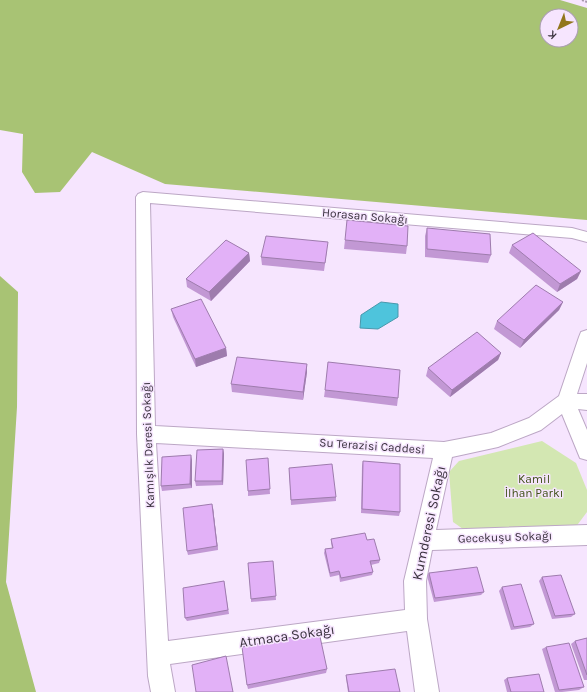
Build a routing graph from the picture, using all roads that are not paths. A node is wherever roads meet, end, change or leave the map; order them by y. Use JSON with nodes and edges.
{"nodes":[{"id":1,"x":143,"y":197,"type":"joint"},
{"id":2,"x":587,"y":237,"type":"edge"},
{"id":3,"x":587,"y":337,"type":"edge"},
{"id":4,"x":566,"y":401,"type":"junction"},
{"id":5,"x":587,"y":402,"type":"edge"},
{"id":6,"x":146,"y":434,"type":"junction"},
{"id":7,"x":444,"y":450,"type":"junction"},
{"id":8,"x":587,"y":452,"type":"edge"},
{"id":9,"x":587,"y":535,"type":"edge"},
{"id":10,"x":423,"y":540,"type":"junction"},
{"id":11,"x":416,"y":619,"type":"junction"},
{"id":12,"x":158,"y":654,"type":"junction"},
{"id":13,"x":163,"y":692,"type":"edge"},
{"id":14,"x":426,"y":692,"type":"edge"}],
"edges":[{"from":1,"to":2,"type":"street","name":"Horasan Sokağı"},
{"from":1,"to":6,"type":"street","name":"Kamışlık Deresi Sokağı"},
{"from":3,"to":4,"type":"street"},
{"from":4,"to":5,"type":"street"},
{"from":4,"to":7,"type":"street","name":"Su Terazisi Caddesi"},
{"from":4,"to":8,"type":"street"},
{"from":6,"to":7,"type":"street","name":"Su Terazisi Caddesi"},
{"from":6,"to":12,"type":"street","name":"Kamışlık Deresi Sokağı"},
{"from":7,"to":10,"type":"street","name":"Kumderesi Sokağı"},
{"from":9,"to":10,"type":"street","name":"Gecekuşu Sokağı"},
{"from":10,"to":11,"type":"street","name":"Kumderesi Sokağı"},
{"from":11,"to":12,"type":"street","name":"Atmaca Sokağı"},
{"from":11,"to":14,"type":"street","name":"Kumderesi Sokağı"},
{"from":12,"to":13,"type":"street","name":"Kamışlık Deresi Sokağı"}]}
